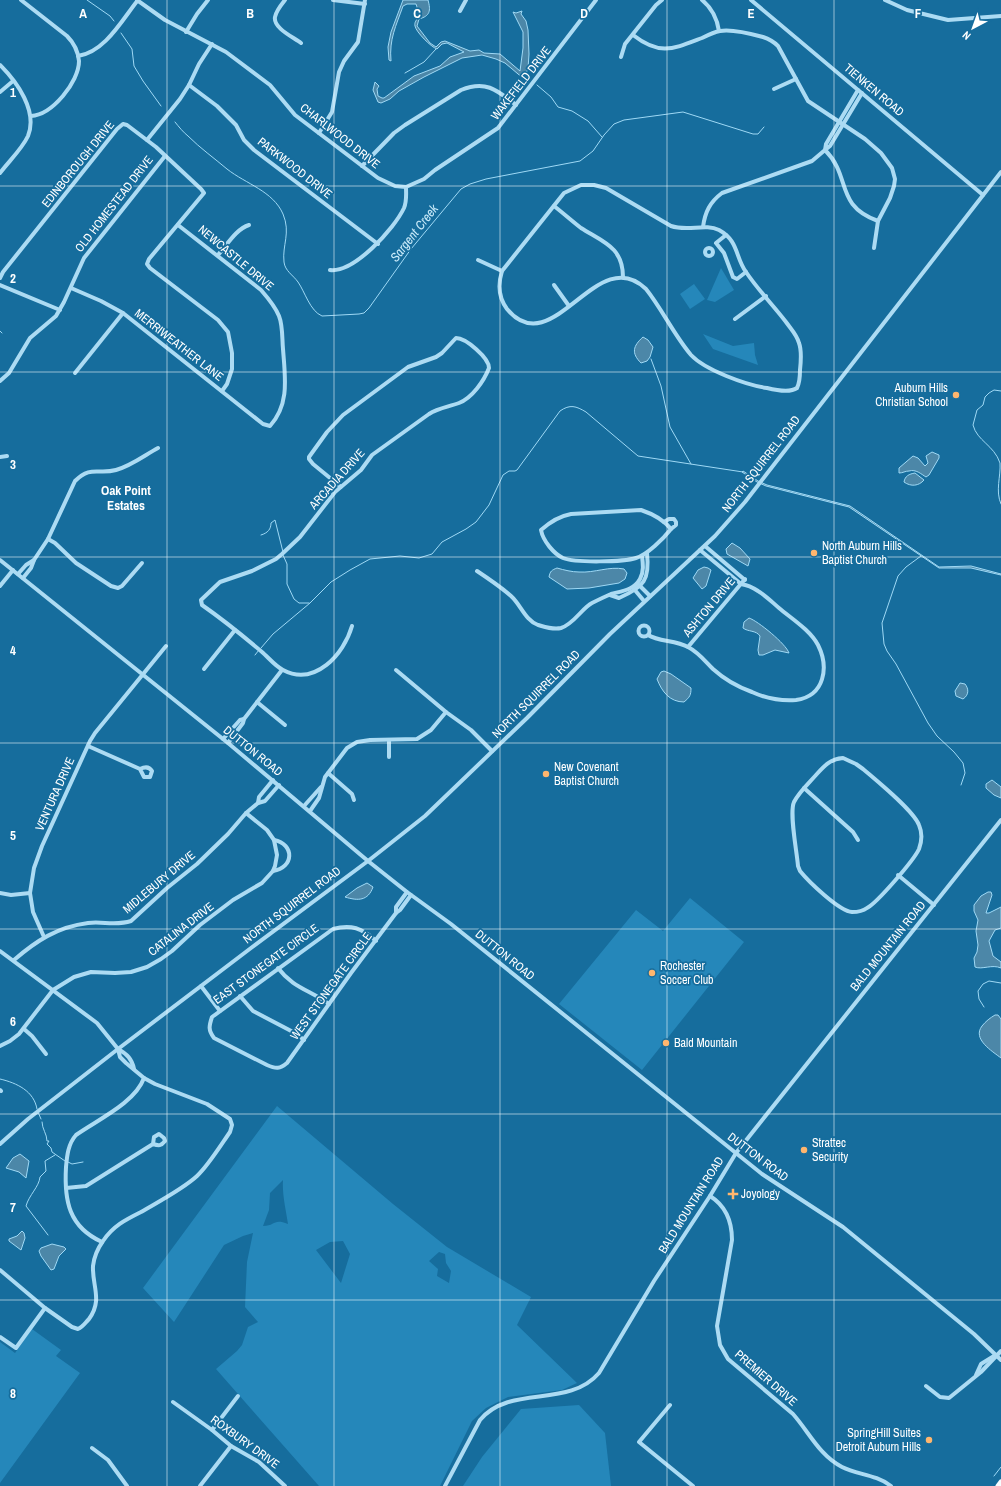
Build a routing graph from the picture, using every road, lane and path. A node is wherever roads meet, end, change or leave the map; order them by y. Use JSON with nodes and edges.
{"nodes":[{"id":1,"x":21,"y":0,"type":"edge"},
{"id":2,"x":137,"y":0,"type":"edge"},
{"id":3,"x":208,"y":0,"type":"edge"},
{"id":4,"x":285,"y":0,"type":"edge"},
{"id":5,"x":333,"y":0,"type":"edge"},
{"id":6,"x":466,"y":0,"type":"edge"},
{"id":7,"x":596,"y":0,"type":"edge"},
{"id":8,"x":662,"y":0,"type":"edge"},
{"id":9,"x":702,"y":0,"type":"edge"},
{"id":10,"x":752,"y":0,"type":"edge"},
{"id":11,"x":885,"y":0,"type":"edge"},
{"id":12,"x":365,"y":2,"type":"edge"},
{"id":13,"x":460,"y":11,"type":"dead end"},
{"id":14,"x":1001,"y":16,"type":"edge"},
{"id":15,"x":719,"y":31,"type":"junction"},
{"id":16,"x":186,"y":32,"type":"junction"},
{"id":17,"x":633,"y":35,"type":"junction"},
{"id":18,"x":301,"y":43,"type":"dead end"},
{"id":19,"x":212,"y":44,"type":"junction"},
{"id":20,"x":78,"y":56,"type":"junction"},
{"id":21,"x":621,"y":58,"type":"dead end"},
{"id":22,"x":0,"y":65,"type":"edge"},
{"id":23,"x":796,"y":79,"type":"junction"},
{"id":24,"x":13,"y":81,"type":"junction"},
{"id":25,"x":189,"y":85,"type":"junction"},
{"id":26,"x":774,"y":89,"type":"dead end"},
{"id":27,"x":860,"y":91,"type":"junction"},
{"id":28,"x":0,"y":92,"type":"edge"},
{"id":29,"x":516,"y":105,"type":"junction"},
{"id":30,"x":31,"y":116,"type":"junction"},
{"id":31,"x":841,"y":122,"type":"junction"},
{"id":32,"x":319,"y":133,"type":"junction"},
{"id":33,"x":147,"y":140,"type":"junction"},
{"id":34,"x":825,"y":150,"type":"junction"},
{"id":35,"x":165,"y":156,"type":"junction"},
{"id":36,"x":362,"y":166,"type":"junction"},
{"id":37,"x":0,"y":172,"type":"edge"},
{"id":38,"x":1001,"y":172,"type":"edge"},
{"id":39,"x":406,"y":187,"type":"junction"},
{"id":40,"x":983,"y":195,"type":"junction"},
{"id":41,"x":554,"y":206,"type":"junction"},
{"id":42,"x":878,"y":222,"type":"junction"},
{"id":43,"x":178,"y":224,"type":"junction"},
{"id":44,"x":249,"y":225,"type":"dead end"},
{"id":45,"x":703,"y":227,"type":"junction"},
{"id":46,"x":726,"y":235,"type":"junction"},
{"id":47,"x":716,"y":243,"type":"junction"},
{"id":48,"x":378,"y":244,"type":"junction"},
{"id":49,"x":710,"y":248,"type":"dead end"},
{"id":50,"x":874,"y":248,"type":"dead end"},
{"id":51,"x":218,"y":255,"type":"junction"},
{"id":52,"x":478,"y":260,"type":"dead end"},
{"id":53,"x":330,"y":270,"type":"dead end"},
{"id":54,"x":502,"y":271,"type":"junction"},
{"id":55,"x":746,"y":272,"type":"junction"},
{"id":56,"x":623,"y":277,"type":"junction"},
{"id":57,"x":0,"y":278,"type":"edge"},
{"id":58,"x":0,"y":285,"type":"edge"},
{"id":59,"x":554,"y":285,"type":"dead end"},
{"id":60,"x":70,"y":288,"type":"junction"},
{"id":61,"x":766,"y":296,"type":"junction"},
{"id":62,"x":569,"y":306,"type":"junction"},
{"id":63,"x":60,"y":310,"type":"junction"},
{"id":64,"x":123,"y":312,"type":"junction"},
{"id":65,"x":736,"y":320,"type":"dead end"},
{"id":66,"x":75,"y":374,"type":"dead end"},
{"id":67,"x":0,"y":381,"type":"edge"},
{"id":68,"x":222,"y":391,"type":"junction"},
{"id":69,"x":270,"y":426,"type":"joint"},
{"id":70,"x":158,"y":448,"type":"dead end"},
{"id":71,"x":7,"y":456,"type":"dead end"},
{"id":72,"x":0,"y":457,"type":"edge"},
{"id":73,"x":341,"y":487,"type":"junction"},
{"id":74,"x":664,"y":522,"type":"junction"},
{"id":75,"x":671,"y":529,"type":"junction"},
{"id":76,"x":48,"y":539,"type":"junction"},
{"id":77,"x":705,"y":546,"type":"junction"},
{"id":78,"x":700,"y":550,"type":"junction"},
{"id":79,"x":647,"y":553,"type":"junction"},
{"id":80,"x":642,"y":556,"type":"junction"},
{"id":81,"x":0,"y":560,"type":"edge"},
{"id":82,"x":34,"y":560,"type":"junction"},
{"id":83,"x":142,"y":563,"type":"dead end"},
{"id":84,"x":725,"y":563,"type":"junction"},
{"id":85,"x":26,"y":565,"type":"junction"},
{"id":86,"x":31,"y":568,"type":"junction"},
{"id":87,"x":722,"y":568,"type":"junction"},
{"id":88,"x":13,"y":570,"type":"junction"},
{"id":89,"x":477,"y":571,"type":"dead end"},
{"id":90,"x":18,"y":574,"type":"junction"},
{"id":91,"x":23,"y":578,"type":"junction"},
{"id":92,"x":745,"y":579,"type":"junction"},
{"id":93,"x":741,"y":584,"type":"junction"},
{"id":94,"x":638,"y":585,"type":"junction"},
{"id":95,"x":0,"y":586,"type":"edge"},
{"id":96,"x":748,"y":586,"type":"junction"},
{"id":97,"x":634,"y":589,"type":"junction"},
{"id":98,"x":650,"y":596,"type":"junction"},
{"id":99,"x":644,"y":601,"type":"junction"},
{"id":100,"x":352,"y":626,"type":"dead end"},
{"id":101,"x":235,"y":630,"type":"junction"},
{"id":102,"x":648,"y":635,"type":"dead end"},
{"id":103,"x":166,"y":646,"type":"dead end"},
{"id":104,"x":688,"y":647,"type":"junction"},
{"id":105,"x":204,"y":669,"type":"dead end"},
{"id":106,"x":282,"y":670,"type":"junction"},
{"id":107,"x":396,"y":670,"type":"dead end"},
{"id":108,"x":143,"y":675,"type":"junction"},
{"id":109,"x":257,"y":702,"type":"junction"},
{"id":110,"x":446,"y":712,"type":"junction"},
{"id":111,"x":244,"y":720,"type":"junction"},
{"id":112,"x":285,"y":725,"type":"dead end"},
{"id":113,"x":223,"y":739,"type":"junction"},
{"id":114,"x":389,"y":740,"type":"junction"},
{"id":115,"x":228,"y":743,"type":"junction"},
{"id":116,"x":88,"y":746,"type":"junction"},
{"id":117,"x":492,"y":751,"type":"junction"},
{"id":118,"x":389,"y":757,"type":"dead end"},
{"id":119,"x":140,"y":769,"type":"dead end"},
{"id":120,"x":328,"y":773,"type":"junction"},
{"id":121,"x":273,"y":780,"type":"junction"},
{"id":122,"x":279,"y":785,"type":"junction"},
{"id":123,"x":322,"y":787,"type":"junction"},
{"id":124,"x":804,"y":788,"type":"junction"},
{"id":125,"x":354,"y":800,"type":"dead end"},
{"id":126,"x":258,"y":803,"type":"junction"},
{"id":127,"x":304,"y":806,"type":"junction"},
{"id":128,"x":310,"y":811,"type":"junction"},
{"id":129,"x":246,"y":813,"type":"junction"},
{"id":130,"x":1001,"y":820,"type":"edge"},
{"id":131,"x":274,"y":840,"type":"junction"},
{"id":132,"x":858,"y":840,"type":"dead end"},
{"id":133,"x":368,"y":861,"type":"junction"},
{"id":134,"x":273,"y":871,"type":"junction"},
{"id":135,"x":898,"y":875,"type":"junction"},
{"id":136,"x":0,"y":893,"type":"edge"},
{"id":137,"x":30,"y":893,"type":"junction"},
{"id":138,"x":409,"y":894,"type":"junction"},
{"id":139,"x":934,"y":905,"type":"junction"},
{"id":140,"x":44,"y":937,"type":"junction"},
{"id":141,"x":376,"y":941,"type":"junction"},
{"id":142,"x":0,"y":951,"type":"edge"},
{"id":143,"x":14,"y":960,"type":"junction"},
{"id":144,"x":278,"y":968,"type":"junction"},
{"id":145,"x":201,"y":986,"type":"junction"},
{"id":146,"x":53,"y":990,"type":"junction"},
{"id":147,"x":240,"y":996,"type":"junction"},
{"id":148,"x":329,"y":1004,"type":"junction"},
{"id":149,"x":220,"y":1011,"type":"junction"},
{"id":150,"x":24,"y":1029,"type":"junction"},
{"id":151,"x":304,"y":1040,"type":"junction"},
{"id":152,"x":0,"y":1046,"type":"edge"},
{"id":153,"x":118,"y":1049,"type":"junction"},
{"id":154,"x":46,"y":1054,"type":"dead end"},
{"id":155,"x":279,"y":1068,"type":"joint"},
{"id":156,"x":144,"y":1078,"type":"junction"},
{"id":157,"x":0,"y":1144,"type":"edge"},
{"id":158,"x":154,"y":1144,"type":"dead end"},
{"id":159,"x":736,"y":1153,"type":"junction"},
{"id":160,"x":66,"y":1188,"type":"junction"},
{"id":161,"x":710,"y":1196,"type":"junction"},
{"id":162,"x":102,"y":1242,"type":"junction"},
{"id":163,"x":0,"y":1270,"type":"edge"},
{"id":164,"x":45,"y":1308,"type":"junction"},
{"id":165,"x":0,"y":1337,"type":"edge"},
{"id":166,"x":1001,"y":1351,"type":"edge"},
{"id":167,"x":996,"y":1355,"type":"junction"},
{"id":168,"x":1001,"y":1360,"type":"edge"},
{"id":169,"x":926,"y":1386,"type":"dead end"},
{"id":170,"x":238,"y":1396,"type":"dead end"},
{"id":171,"x":173,"y":1402,"type":"dead end"},
{"id":172,"x":670,"y":1404,"type":"dead end"},
{"id":173,"x":212,"y":1430,"type":"junction"},
{"id":174,"x":231,"y":1446,"type":"junction"},
{"id":175,"x":92,"y":1448,"type":"dead end"},
{"id":176,"x":1001,"y":1482,"type":"edge"},
{"id":177,"x":127,"y":1486,"type":"edge"},
{"id":178,"x":200,"y":1486,"type":"edge"},
{"id":179,"x":285,"y":1486,"type":"edge"},
{"id":180,"x":445,"y":1486,"type":"edge"},
{"id":181,"x":693,"y":1486,"type":"edge"},
{"id":182,"x":891,"y":1486,"type":"edge"},
{"id":183,"x":998,"y":1486,"type":"edge"}],
"edges":[{"from":1,"to":20,"type":"street"},
{"from":2,"to":16,"type":"street"},
{"from":2,"to":20,"type":"street"},
{"from":3,"to":16,"type":"street"},
{"from":4,"to":18,"type":"street"},
{"from":5,"to":12,"type":"street"},
{"from":6,"to":13,"type":"street"},
{"from":7,"to":29,"type":"street","name":"WAKEFIELD DRIVE"},
{"from":8,"to":17,"type":"street"},
{"from":9,"to":15,"type":"street"},
{"from":10,"to":27,"type":"street","name":"TIENKEN ROAD"},
{"from":11,"to":14,"type":"street"},
{"from":12,"to":32,"type":"street"},
{"from":15,"to":17,"type":"street"},
{"from":15,"to":23,"type":"street"},
{"from":16,"to":19,"type":"street","name":"CHARLWOOD DRIVE"},
{"from":17,"to":21,"type":"street"},
{"from":19,"to":25,"type":"street"},
{"from":19,"to":32,"type":"street","name":"CHARLWOOD DRIVE"},
{"from":20,"to":30,"type":"street"},
{"from":22,"to":24,"type":"street"},
{"from":23,"to":26,"type":"street"},
{"from":23,"to":31,"type":"street"},
{"from":24,"to":28,"type":"street"},
{"from":24,"to":30,"type":"street"},
{"from":25,"to":33,"type":"street"},
{"from":25,"to":48,"type":"street","name":"PARKWOOD DRIVE"},
{"from":27,"to":31,"type":"street"},
{"from":27,"to":40,"type":"street","name":"TIENKEN ROAD"},
{"from":29,"to":36,"type":"street"},
{"from":29,"to":39,"type":"street","name":"WAKEFIELD DRIVE"},
{"from":30,"to":37,"type":"street"},
{"from":31,"to":34,"type":"street"},
{"from":31,"to":42,"type":"street"},
{"from":32,"to":36,"type":"street","name":"CHARLWOOD DRIVE"},
{"from":33,"to":35,"type":"street","name":"EDINBOROUGH DRIVE"},
{"from":33,"to":57,"type":"street","name":"EDINBOROUGH DRIVE"},
{"from":34,"to":42,"type":"street"},
{"from":34,"to":45,"type":"street"},
{"from":35,"to":43,"type":"street","name":"EDINBOROUGH DRIVE"},
{"from":35,"to":60,"type":"street","name":"OLD HOMESTEAD DRIVE"},
{"from":36,"to":39,"type":"street","name":"CHARLWOOD DRIVE"},
{"from":38,"to":40,"type":"street","name":"NORTH SQUIRREL ROAD"},
{"from":39,"to":48,"type":"street"},
{"from":40,"to":77,"type":"street","name":"NORTH SQUIRREL ROAD"},
{"from":41,"to":45,"type":"street"},
{"from":41,"to":54,"type":"street"},
{"from":41,"to":56,"type":"street"},
{"from":42,"to":50,"type":"street"},
{"from":43,"to":51,"type":"street","name":"NEWCASTLE DRIVE"},
{"from":43,"to":68,"type":"street","name":"EDINBOROUGH DRIVE"},
{"from":44,"to":51,"type":"street"},
{"from":45,"to":46,"type":"street"},
{"from":46,"to":47,"type":"street"},
{"from":46,"to":55,"type":"street"},
{"from":47,"to":49,"type":"street"},
{"from":47,"to":55,"type":"street"},
{"from":48,"to":53,"type":"street"},
{"from":51,"to":69,"type":"street","name":"NEWCASTLE DRIVE"},
{"from":52,"to":54,"type":"street"},
{"from":54,"to":62,"type":"street"},
{"from":55,"to":61,"type":"street"},
{"from":56,"to":61,"type":"street"},
{"from":56,"to":62,"type":"street"},
{"from":58,"to":63,"type":"street"},
{"from":59,"to":62,"type":"street"},
{"from":60,"to":63,"type":"street","name":"OLD HOMESTEAD DRIVE"},
{"from":60,"to":64,"type":"street","name":"MERRIWEATHER LANE"},
{"from":61,"to":65,"type":"street"},
{"from":63,"to":67,"type":"street","name":"OLD HOMESTEAD DRIVE"},
{"from":64,"to":66,"type":"street"},
{"from":64,"to":68,"type":"street","name":"MERRIWEATHER LANE"},
{"from":68,"to":69,"type":"street","name":"MERRIWEATHER LANE"},
{"from":70,"to":76,"type":"street"},
{"from":71,"to":72,"type":"street"},
{"from":73,"to":73,"type":"street","name":"ARCADIA DRIVE"},
{"from":73,"to":101,"type":"street","name":"ARCADIA DRIVE"},
{"from":74,"to":75,"type":"street"},
{"from":74,"to":75,"type":"street"},
{"from":74,"to":80,"type":"street"},
{"from":75,"to":79,"type":"street"},
{"from":76,"to":82,"type":"street"},
{"from":76,"to":83,"type":"street"},
{"from":77,"to":78,"type":"street","name":"NORTH SQUIRREL ROAD"},
{"from":77,"to":84,"type":"street"},
{"from":78,"to":87,"type":"street"},
{"from":78,"to":98,"type":"street","name":"NORTH SQUIRREL ROAD"},
{"from":79,"to":80,"type":"street"},
{"from":79,"to":94,"type":"street"},
{"from":80,"to":94,"type":"street"},
{"from":81,"to":88,"type":"street","name":"DUTTON ROAD"},
{"from":82,"to":85,"type":"street"},
{"from":82,"to":86,"type":"street"},
{"from":84,"to":87,"type":"street"},
{"from":84,"to":92,"type":"street"},
{"from":85,"to":86,"type":"street"},
{"from":85,"to":90,"type":"street"},
{"from":86,"to":91,"type":"street"},
{"from":87,"to":93,"type":"street"},
{"from":88,"to":90,"type":"street","name":"DUTTON ROAD"},
{"from":88,"to":95,"type":"street"},
{"from":89,"to":97,"type":"street"},
{"from":90,"to":91,"type":"street","name":"DUTTON ROAD"},
{"from":91,"to":108,"type":"street","name":"DUTTON ROAD"},
{"from":92,"to":93,"type":"street","name":"ASHTON DRIVE"},
{"from":92,"to":96,"type":"street"},
{"from":93,"to":96,"type":"street"},
{"from":93,"to":104,"type":"street","name":"ASHTON DRIVE"},
{"from":94,"to":97,"type":"street"},
{"from":94,"to":98,"type":"street"},
{"from":96,"to":104,"type":"street"},
{"from":97,"to":99,"type":"street"},
{"from":98,"to":99,"type":"street","name":"NORTH SQUIRREL ROAD"},
{"from":99,"to":117,"type":"street","name":"NORTH SQUIRREL ROAD"},
{"from":100,"to":106,"type":"street"},
{"from":101,"to":105,"type":"street"},
{"from":101,"to":106,"type":"street"},
{"from":102,"to":104,"type":"street"},
{"from":103,"to":108,"type":"street","name":"VENTURA DRIVE"},
{"from":106,"to":109,"type":"street"},
{"from":107,"to":110,"type":"street"},
{"from":108,"to":113,"type":"street","name":"DUTTON ROAD"},
{"from":108,"to":116,"type":"street","name":"VENTURA DRIVE"},
{"from":109,"to":111,"type":"street"},
{"from":109,"to":112,"type":"street"},
{"from":110,"to":114,"type":"street"},
{"from":110,"to":117,"type":"street"},
{"from":111,"to":113,"type":"street"},
{"from":111,"to":115,"type":"street"},
{"from":113,"to":115,"type":"street","name":"DUTTON ROAD"},
{"from":114,"to":118,"type":"street"},
{"from":114,"to":120,"type":"street"},
{"from":115,"to":121,"type":"street","name":"DUTTON ROAD"},
{"from":116,"to":119,"type":"street"},
{"from":116,"to":137,"type":"street","name":"VENTURA DRIVE"},
{"from":117,"to":133,"type":"street","name":"NORTH SQUIRREL ROAD"},
{"from":120,"to":123,"type":"street"},
{"from":120,"to":125,"type":"street"},
{"from":121,"to":122,"type":"street","name":"DUTTON ROAD"},
{"from":121,"to":126,"type":"street","name":"MIDLEBURY DRIVE"},
{"from":122,"to":126,"type":"street","name":"MIDLEBURY DRIVE"},
{"from":122,"to":127,"type":"street","name":"DUTTON ROAD"},
{"from":123,"to":127,"type":"street"},
{"from":123,"to":128,"type":"street"},
{"from":124,"to":132,"type":"street"},
{"from":124,"to":135,"type":"street"},
{"from":124,"to":135,"type":"street"},
{"from":126,"to":129,"type":"street","name":"MIDLEBURY DRIVE"},
{"from":127,"to":128,"type":"street","name":"DUTTON ROAD"},
{"from":128,"to":133,"type":"street","name":"DUTTON ROAD"},
{"from":129,"to":131,"type":"street"},
{"from":129,"to":140,"type":"street","name":"MIDLEBURY DRIVE"},
{"from":130,"to":139,"type":"street","name":"BALD MOUNTAIN ROAD"},
{"from":131,"to":134,"type":"street"},
{"from":131,"to":134,"type":"street","name":"CATALINA DRIVE"},
{"from":133,"to":138,"type":"street","name":"DUTTON ROAD"},
{"from":133,"to":145,"type":"street","name":"NORTH SQUIRREL ROAD"},
{"from":134,"to":146,"type":"street","name":"CATALINA DRIVE"},
{"from":135,"to":139,"type":"street"},
{"from":136,"to":137,"type":"street"},
{"from":137,"to":140,"type":"street","name":"VENTURA DRIVE"},
{"from":138,"to":141,"type":"street","name":"WEST STONEGATE CIRCLE"},
{"from":138,"to":159,"type":"street","name":"DUTTON ROAD"},
{"from":139,"to":159,"type":"street","name":"BALD MOUNTAIN ROAD"},
{"from":140,"to":143,"type":"street","name":"MIDLEBURY DRIVE"},
{"from":141,"to":144,"type":"street","name":"EAST STONEGATE CIRCLE"},
{"from":141,"to":148,"type":"street","name":"WEST STONEGATE CIRCLE"},
{"from":142,"to":143,"type":"street"},
{"from":143,"to":146,"type":"street"},
{"from":144,"to":147,"type":"street","name":"EAST STONEGATE CIRCLE"},
{"from":144,"to":148,"type":"street"},
{"from":145,"to":149,"type":"street"},
{"from":145,"to":153,"type":"street","name":"NORTH SQUIRREL ROAD"},
{"from":146,"to":150,"type":"street","name":"CATALINA DRIVE"},
{"from":146,"to":153,"type":"street"},
{"from":147,"to":149,"type":"street","name":"EAST STONEGATE CIRCLE"},
{"from":147,"to":151,"type":"street"},
{"from":148,"to":151,"type":"street","name":"WEST STONEGATE CIRCLE"},
{"from":149,"to":155,"type":"street","name":"EAST STONEGATE CIRCLE"},
{"from":150,"to":152,"type":"street","name":"CATALINA DRIVE"},
{"from":150,"to":154,"type":"street"},
{"from":151,"to":155,"type":"street","name":"WEST STONEGATE CIRCLE"},
{"from":153,"to":156,"type":"street"},
{"from":153,"to":157,"type":"street","name":"NORTH SQUIRREL ROAD"},
{"from":156,"to":160,"type":"street"},
{"from":156,"to":162,"type":"street"},
{"from":158,"to":160,"type":"street"},
{"from":159,"to":161,"type":"street","name":"BALD MOUNTAIN ROAD"},
{"from":159,"to":167,"type":"street","name":"DUTTON ROAD"},
{"from":160,"to":162,"type":"street"},
{"from":161,"to":180,"type":"street","name":"BALD MOUNTAIN ROAD"},
{"from":161,"to":182,"type":"street","name":"PREMIER DRIVE"},
{"from":162,"to":164,"type":"street"},
{"from":163,"to":164,"type":"street"},
{"from":164,"to":165,"type":"street"},
{"from":166,"to":167,"type":"street"},
{"from":167,"to":168,"type":"street","name":"DUTTON ROAD"},
{"from":167,"to":169,"type":"street"},
{"from":170,"to":173,"type":"street"},
{"from":171,"to":173,"type":"street","name":"ROXBURY DRIVE"},
{"from":172,"to":181,"type":"street"},
{"from":173,"to":174,"type":"street","name":"ROXBURY DRIVE"},
{"from":174,"to":178,"type":"street"},
{"from":174,"to":179,"type":"street","name":"ROXBURY DRIVE"},
{"from":175,"to":177,"type":"street"},
{"from":176,"to":183,"type":"main road"}]}
